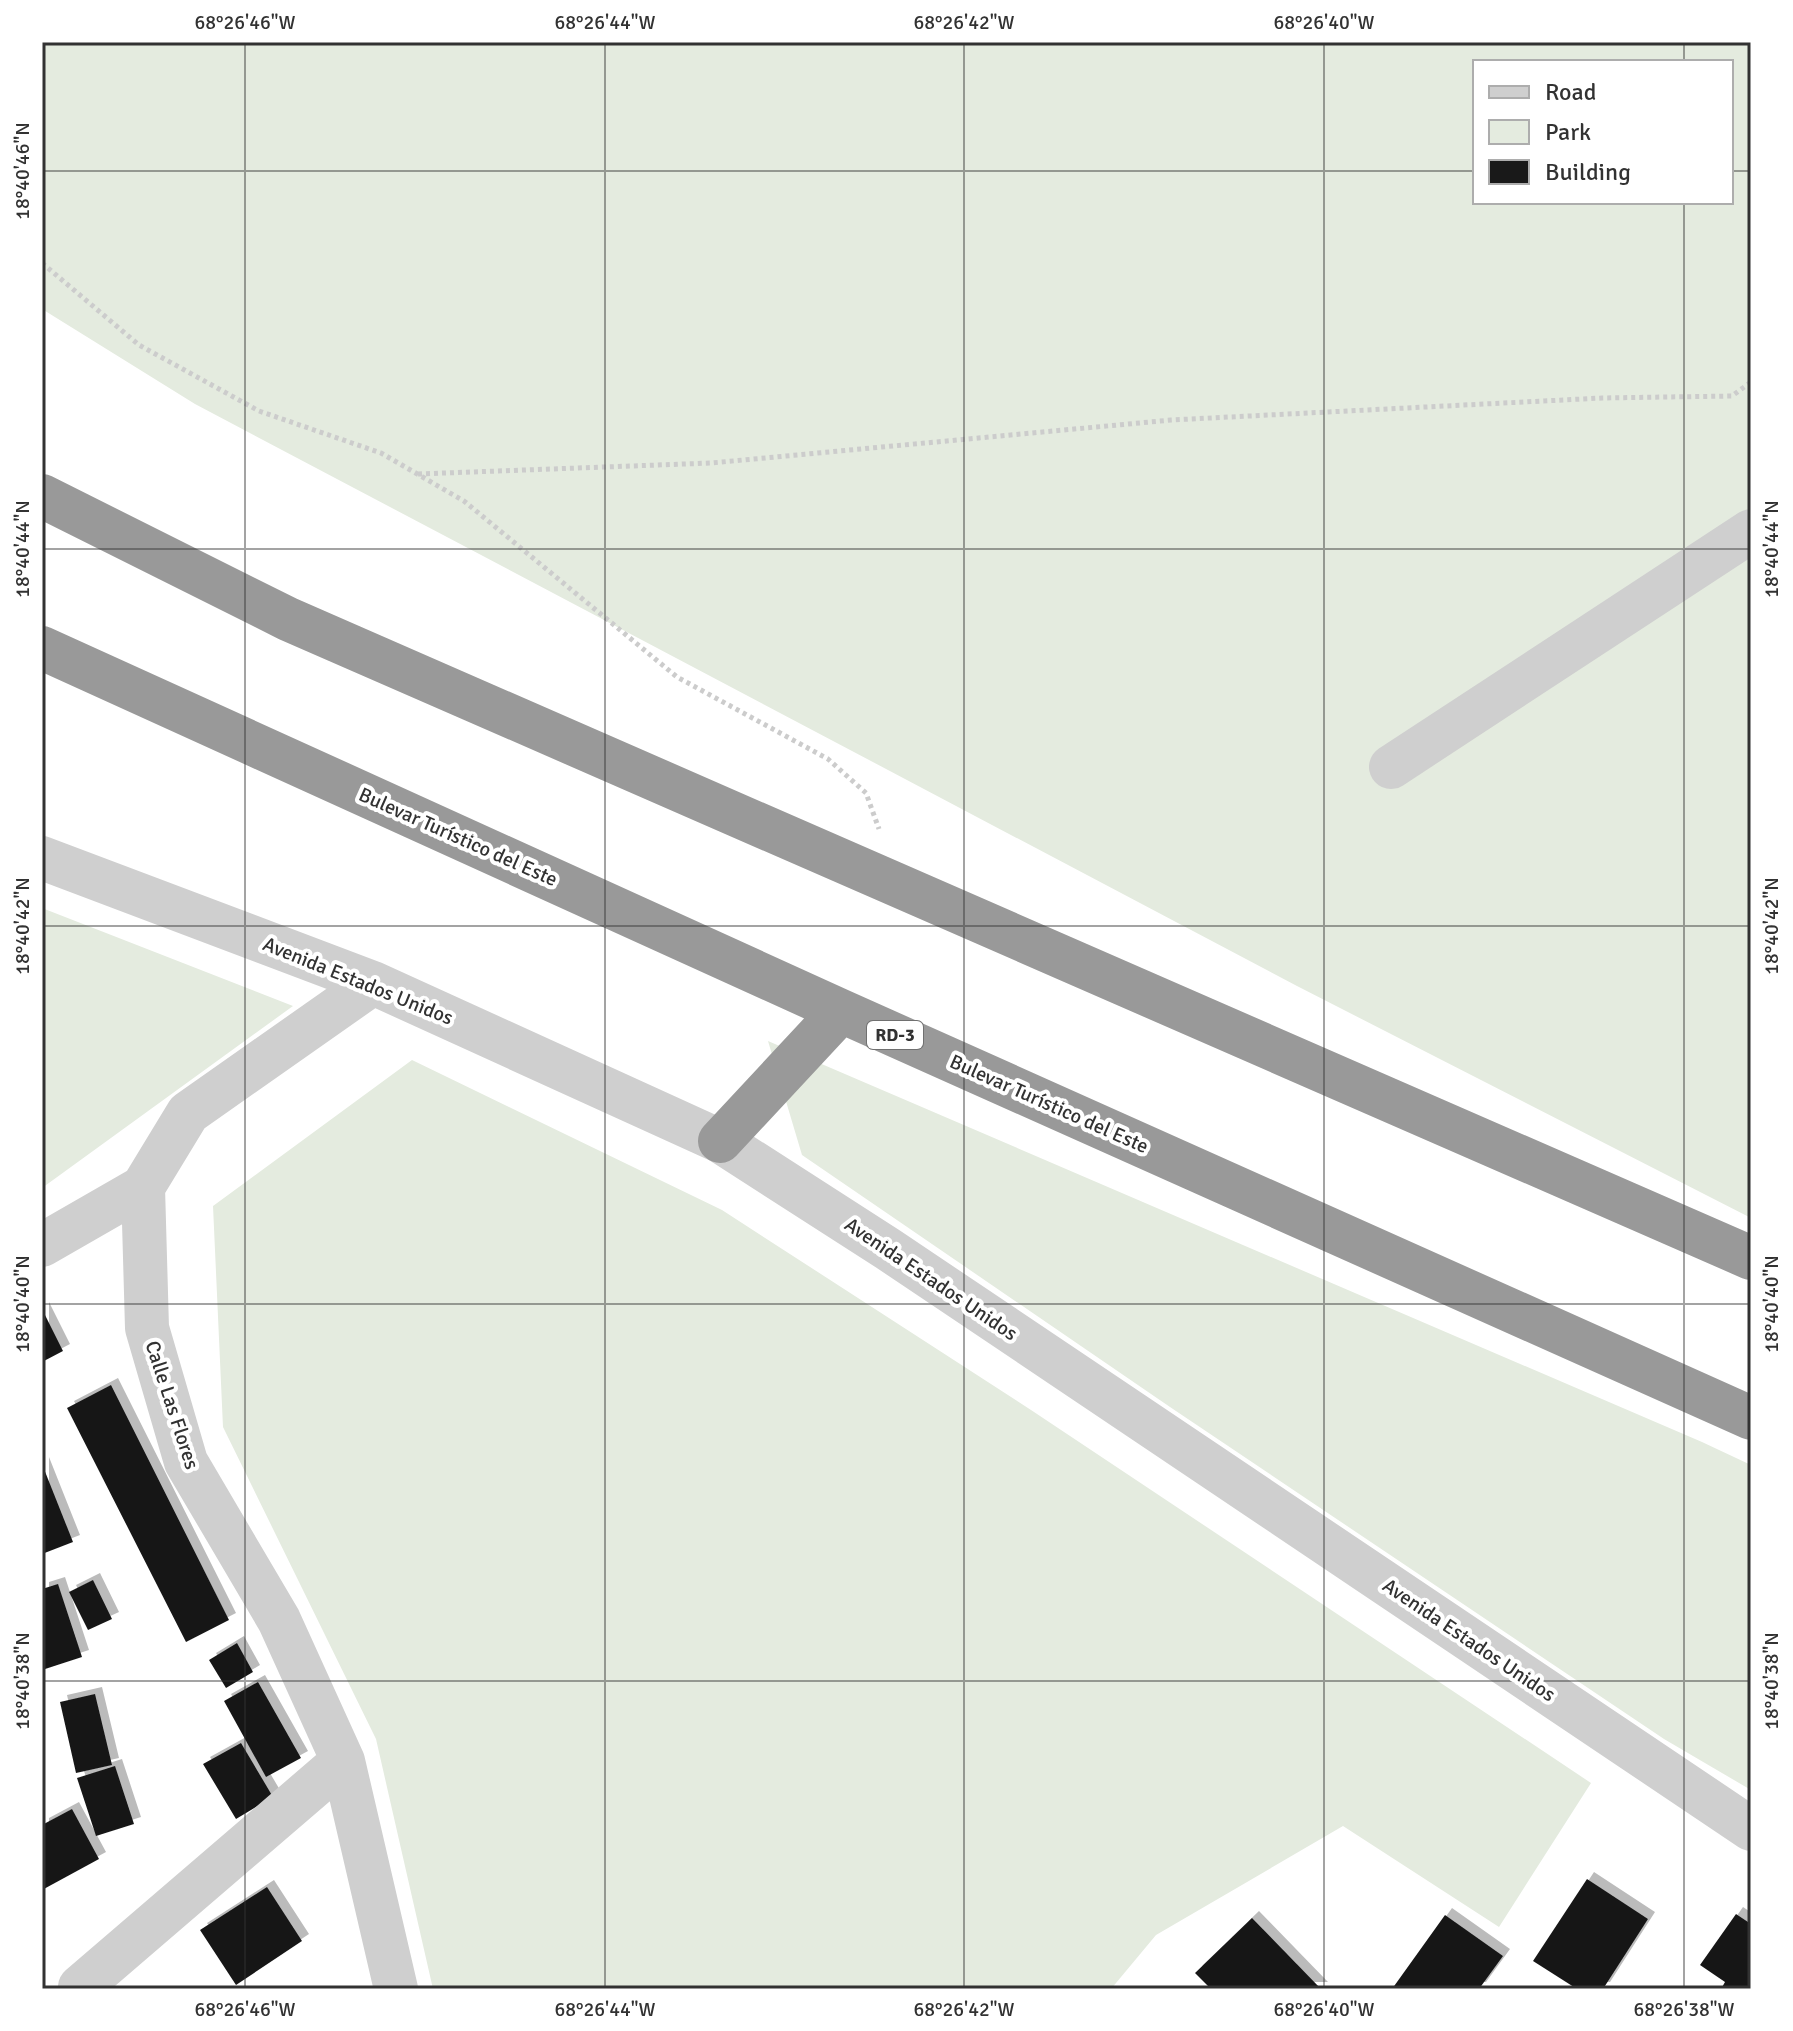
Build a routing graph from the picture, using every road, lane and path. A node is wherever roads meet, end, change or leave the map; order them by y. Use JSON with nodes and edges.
{"nodes":[{"id":1,"x":42,"y":263,"type":"edge"},
{"id":2,"x":1751,"y":382,"type":"edge"},
{"id":3,"x":418,"y":474,"type":"junction"},
{"id":4,"x":42,"y":496,"type":"edge"},
{"id":5,"x":1751,"y":531,"type":"edge"},
{"id":6,"x":42,"y":648,"type":"edge"},
{"id":7,"x":1391,"y":767,"type":"dead end"},
{"id":8,"x":42,"y":858,"type":"edge"},
{"id":9,"x":883,"y":877,"type":"junction"},
{"id":10,"x":373,"y":983,"type":"junction"},
{"id":11,"x":841,"y":1011,"type":"junction"},
{"id":12,"x":720,"y":1141,"type":"junction"},
{"id":13,"x":143,"y":1187,"type":"junction"},
{"id":14,"x":42,"y":1245,"type":"edge"},
{"id":15,"x":1751,"y":1258,"type":"edge"},
{"id":16,"x":1751,"y":1418,"type":"edge"},
{"id":17,"x":343,"y":1761,"type":"junction"},
{"id":18,"x":1751,"y":1829,"type":"edge"},
{"id":19,"x":80,"y":1987,"type":"edge"},
{"id":20,"x":396,"y":1989,"type":"edge"}],
"edges":[{"from":1,"to":3,"type":"path"},
{"from":2,"to":3,"type":"path"},
{"from":3,"to":9,"type":"path"},
{"from":4,"to":9,"type":"highway"},
{"from":5,"to":7,"type":"street"},
{"from":6,"to":11,"type":"highway","name":"Bulevar Turístico del Este","number":"RD-3"},
{"from":8,"to":10,"type":"street","name":"Avenida Estados Unidos"},
{"from":9,"to":15,"type":"highway"},
{"from":10,"to":12,"type":"street","name":"Avenida Estados Unidos"},
{"from":10,"to":13,"type":"street"},
{"from":11,"to":12,"type":"highway"},
{"from":11,"to":16,"type":"highway","name":"Bulevar Turístico del Este","number":"RD-3"},
{"from":12,"to":18,"type":"street","name":"Avenida Estados Unidos"},
{"from":13,"to":14,"type":"street"},
{"from":13,"to":17,"type":"street","name":"Calle Las Flores"},
{"from":17,"to":19,"type":"street"},
{"from":17,"to":20,"type":"street","name":"Calle Las Flores"}]}
